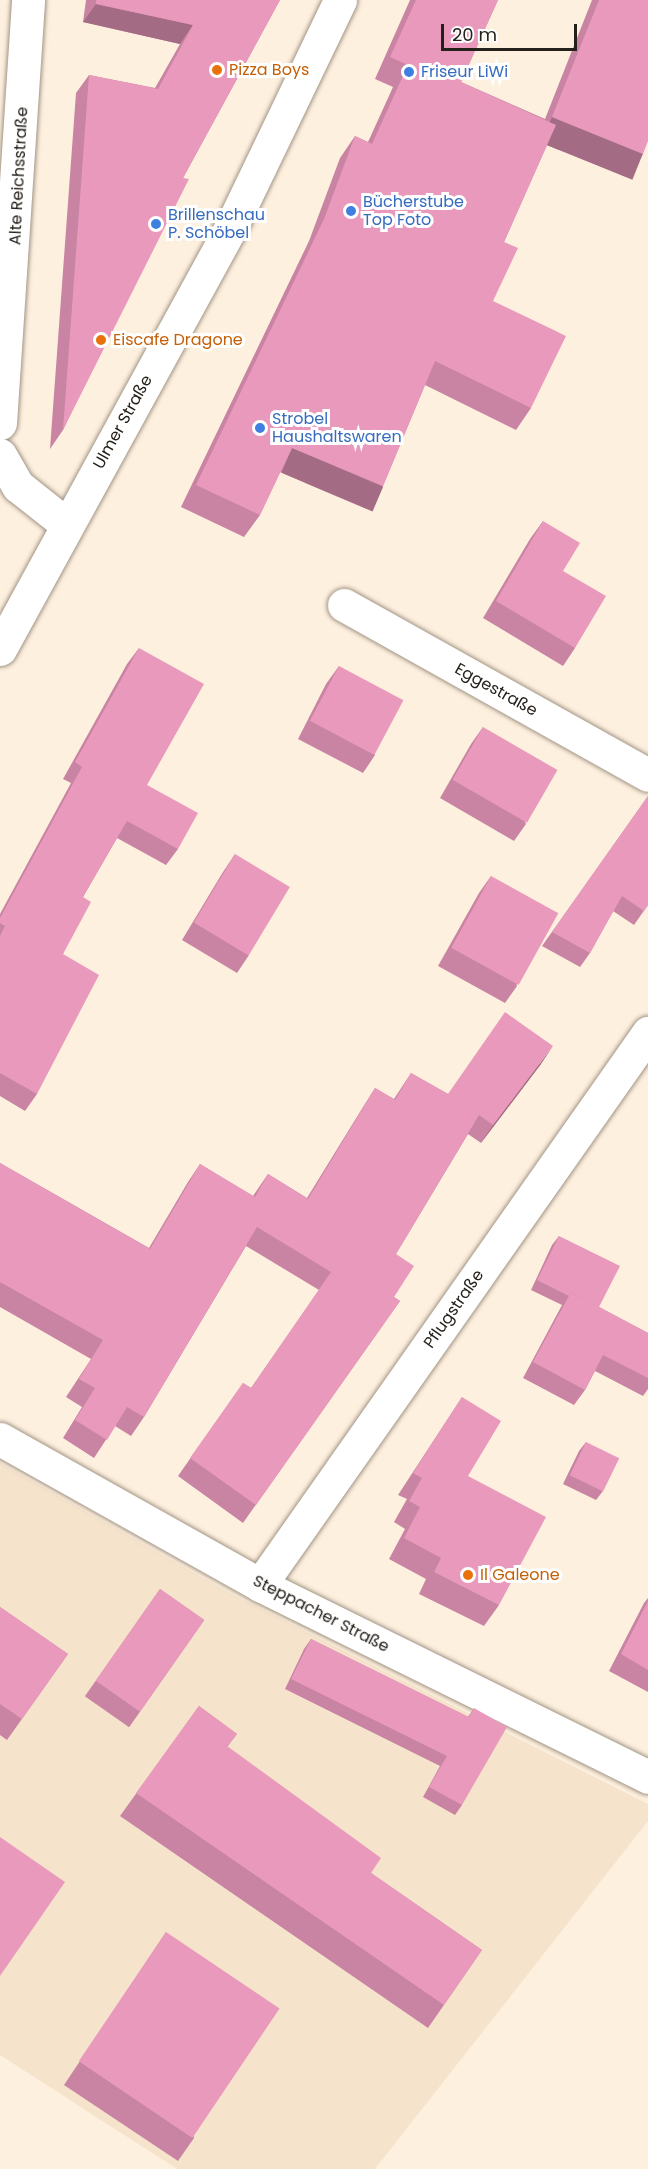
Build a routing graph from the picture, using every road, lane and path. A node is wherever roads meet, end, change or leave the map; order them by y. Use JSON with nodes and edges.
{"nodes":[{"id":1,"x":28,"y":0,"type":"edge"},
{"id":2,"x":340,"y":0,"type":"edge"},
{"id":3,"x":0,"y":423,"type":"edge"},
{"id":4,"x":0,"y":454,"type":"edge"},
{"id":5,"x":66,"y":524,"type":"junction"},
{"id":6,"x":344,"y":605,"type":"dead end"},
{"id":7,"x":0,"y":649,"type":"edge"},
{"id":8,"x":648,"y":775,"type":"edge"},
{"id":9,"x":648,"y":1033,"type":"edge"},
{"id":10,"x":0,"y":1439,"type":"edge"},
{"id":11,"x":260,"y":1585,"type":"junction"},
{"id":12,"x":648,"y":1777,"type":"edge"}],
"edges":[{"from":1,"to":3,"type":"street","name":"Alte Reichsstraße"},
{"from":2,"to":5,"type":"street","name":"Ulmer Straße"},
{"from":4,"to":5,"type":"street"},
{"from":5,"to":7,"type":"street","name":"Ulmer Straße"},
{"from":6,"to":8,"type":"street","name":"Eggestraße"},
{"from":9,"to":11,"type":"street","name":"Pflugstraße"},
{"from":10,"to":11,"type":"street","name":"Steppacher Straße"},
{"from":11,"to":12,"type":"street","name":"Steppacher Straße"}]}
